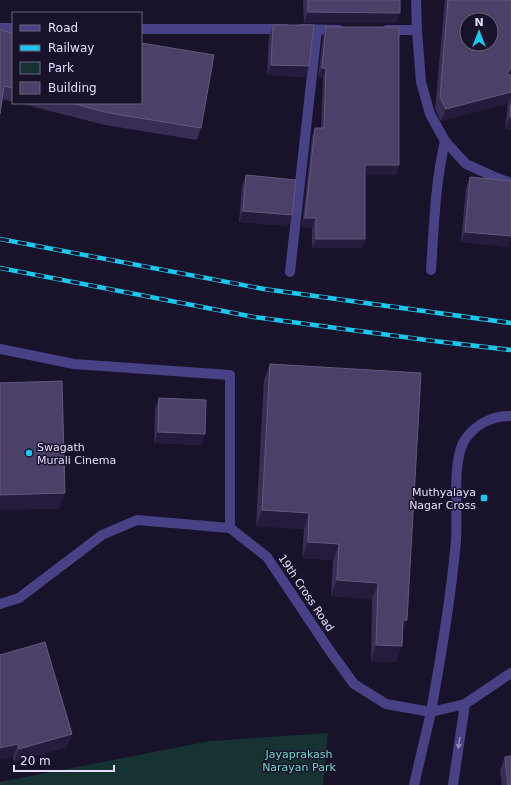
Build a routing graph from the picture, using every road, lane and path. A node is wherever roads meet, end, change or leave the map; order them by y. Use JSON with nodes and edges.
{"nodes":[{"id":1,"x":416,"y":0,"type":"edge"},
{"id":2,"x":0,"y":28,"type":"edge"},
{"id":3,"x":12,"y":28,"type":"edge"},
{"id":4,"x":142,"y":29,"type":"edge"},
{"id":5,"x":317,"y":30,"type":"junction"},
{"id":6,"x":348,"y":30,"type":"edge"},
{"id":7,"x":378,"y":30,"type":"edge"},
{"id":8,"x":416,"y":30,"type":"junction"},
{"id":9,"x":445,"y":142,"type":"junction"},
{"id":10,"x":511,"y":183,"type":"edge"},
{"id":11,"x":431,"y":270,"type":"dead end"},
{"id":12,"x":290,"y":272,"type":"dead end"},
{"id":13,"x":0,"y":349,"type":"edge"},
{"id":14,"x":511,"y":416,"type":"edge"},
{"id":15,"x":230,"y":528,"type":"junction"},
{"id":16,"x":0,"y":604,"type":"edge"},
{"id":17,"x":511,"y":673,"type":"edge"},
{"id":18,"x":465,"y":704,"type":"junction"},
{"id":19,"x":431,"y":712,"type":"junction"},
{"id":20,"x":414,"y":785,"type":"edge"},
{"id":21,"x":453,"y":785,"type":"edge"}],
"edges":[{"from":1,"to":8,"type":"street"},
{"from":2,"to":3,"type":"street"},
{"from":4,"to":5,"type":"street"},
{"from":5,"to":6,"type":"street"},
{"from":5,"to":12,"type":"street"},
{"from":7,"to":8,"type":"street"},
{"from":8,"to":9,"type":"street"},
{"from":9,"to":10,"type":"street"},
{"from":9,"to":11,"type":"street"},
{"from":13,"to":15,"type":"street"},
{"from":14,"to":19,"type":"street"},
{"from":15,"to":16,"type":"street"},
{"from":15,"to":19,"type":"street","name":"19th Cross Road"},
{"from":17,"to":18,"type":"street"},
{"from":18,"to":19,"type":"street"},
{"from":18,"to":21,"type":"street","one_way":true},
{"from":19,"to":20,"type":"street"}]}
